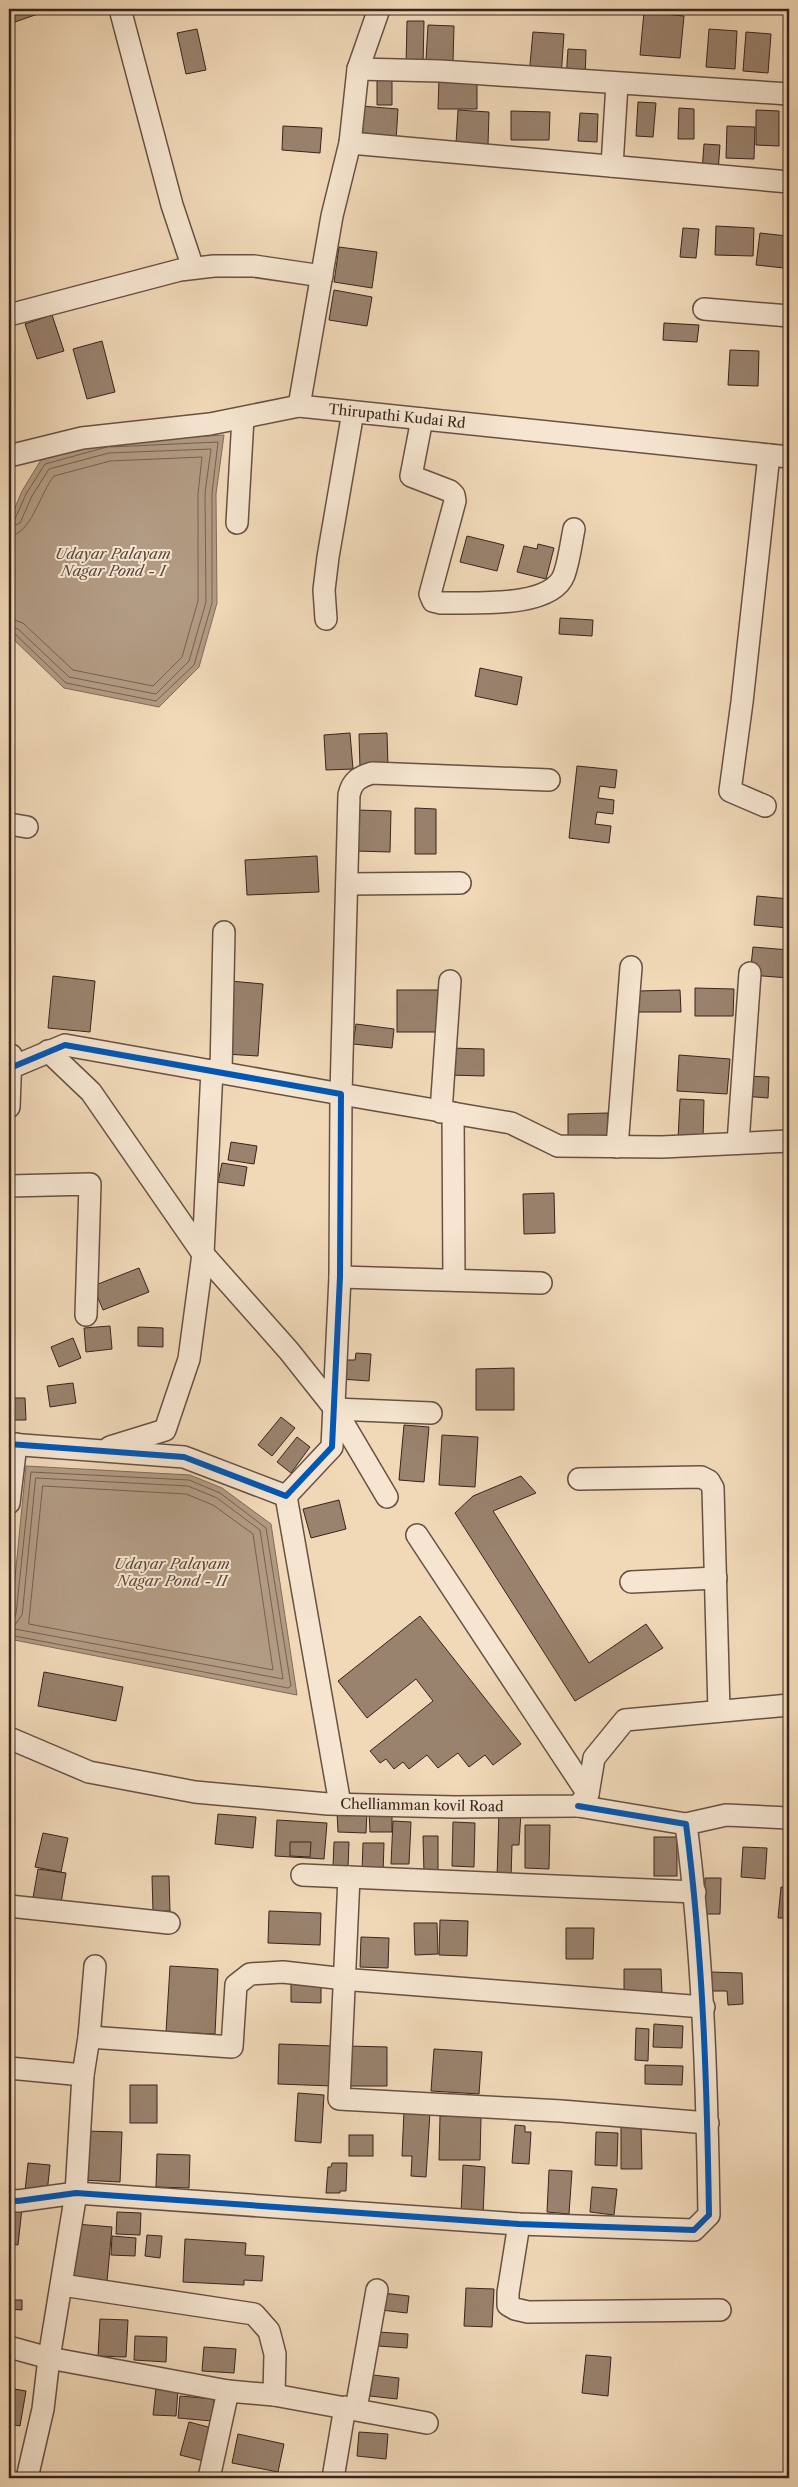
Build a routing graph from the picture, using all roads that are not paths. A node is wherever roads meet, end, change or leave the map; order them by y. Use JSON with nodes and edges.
{"nodes":[{"id":1,"x":379,"y":9,"type":"edge"},
{"id":2,"x":125,"y":10,"type":"edge"},
{"id":3,"x":358,"y":69,"type":"junction"},
{"id":4,"x":617,"y":84,"type":"junction"},
{"id":5,"x":789,"y":94,"type":"edge"},
{"id":6,"x":350,"y":143,"type":"junction"},
{"id":7,"x":612,"y":166,"type":"junction"},
{"id":8,"x":789,"y":182,"type":"edge"},
{"id":9,"x":193,"y":268,"type":"junction"},
{"id":10,"x":322,"y":276,"type":"junction"},
{"id":11,"x":704,"y":309,"type":"dead end"},
{"id":12,"x":9,"y":316,"type":"edge"},
{"id":13,"x":789,"y":316,"type":"edge"},
{"id":14,"x":299,"y":406,"type":"junction"},
{"id":15,"x":353,"y":412,"type":"junction"},
{"id":16,"x":243,"y":418,"type":"junction"},
{"id":17,"x":422,"y":419,"type":"junction"},
{"id":18,"x":9,"y":456,"type":"edge"},
{"id":19,"x":779,"y":456,"type":"edge"},
{"id":20,"x":237,"y":523,"type":"dead end"},
{"id":21,"x":574,"y":529,"type":"dead end"},
{"id":22,"x":326,"y":619,"type":"dead end"},
{"id":23,"x":550,"y":780,"type":"dead end"},
{"id":24,"x":765,"y":806,"type":"dead end"},
{"id":25,"x":460,"y":883,"type":"dead end"},
{"id":26,"x":347,"y":884,"type":"junction"},
{"id":27,"x":224,"y":932,"type":"dead end"},
{"id":28,"x":631,"y":967,"type":"dead end"},
{"id":29,"x":750,"y":974,"type":"dead end"},
{"id":30,"x":450,"y":980,"type":"dead end"},
{"id":31,"x":48,"y":1051,"type":"junction"},
{"id":32,"x":10,"y":1061,"type":"edge"},
{"id":33,"x":216,"y":1071,"type":"junction"},
{"id":34,"x":341,"y":1094,"type":"junction"},
{"id":35,"x":9,"y":1107,"type":"edge"},
{"id":36,"x":447,"y":1112,"type":"junction"},
{"id":37,"x":789,"y":1141,"type":"edge"},
{"id":38,"x":738,"y":1143,"type":"junction"},
{"id":39,"x":617,"y":1147,"type":"junction"},
{"id":40,"x":9,"y":1186,"type":"edge"},
{"id":41,"x":203,"y":1254,"type":"junction"},
{"id":42,"x":340,"y":1277,"type":"junction"},
{"id":43,"x":454,"y":1280,"type":"junction"},
{"id":44,"x":541,"y":1283,"type":"dead end"},
{"id":45,"x":86,"y":1315,"type":"dead end"},
{"id":46,"x":335,"y":1409,"type":"junction"},
{"id":47,"x":431,"y":1413,"type":"dead end"},
{"id":48,"x":12,"y":1444,"type":"edge"},
{"id":49,"x":99,"y":1451,"type":"junction"},
{"id":50,"x":579,"y":1479,"type":"dead end"},
{"id":51,"x":286,"y":1496,"type":"junction"},
{"id":52,"x":387,"y":1497,"type":"dead end"},
{"id":53,"x":9,"y":1503,"type":"edge"},
{"id":54,"x":417,"y":1535,"type":"dead end"},
{"id":55,"x":716,"y":1578,"type":"junction"},
{"id":56,"x":631,"y":1582,"type":"dead end"},
{"id":57,"x":789,"y":1705,"type":"edge"},
{"id":58,"x":719,"y":1711,"type":"junction"},
{"id":59,"x":9,"y":1738,"type":"edge"},
{"id":60,"x":583,"y":1800,"type":"junction"},
{"id":61,"x":340,"y":1804,"type":"junction"},
{"id":62,"x":789,"y":1818,"type":"edge"},
{"id":63,"x":686,"y":1824,"type":"junction"},
{"id":64,"x":302,"y":1875,"type":"dead end"},
{"id":65,"x":349,"y":1877,"type":"junction"},
{"id":66,"x":695,"y":1892,"type":"junction"},
{"id":67,"x":9,"y":1906,"type":"edge"},
{"id":68,"x":169,"y":1923,"type":"dead end"},
{"id":69,"x":95,"y":1966,"type":"dead end"},
{"id":70,"x":344,"y":1979,"type":"junction"},
{"id":71,"x":704,"y":2007,"type":"junction"},
{"id":72,"x":89,"y":2037,"type":"junction"},
{"id":73,"x":9,"y":2068,"type":"edge"},
{"id":74,"x":83,"y":2075,"type":"junction"},
{"id":75,"x":708,"y":2124,"type":"junction"},
{"id":76,"x":76,"y":2193,"type":"junction"},
{"id":77,"x":9,"y":2200,"type":"edge"},
{"id":78,"x":519,"y":2224,"type":"junction"},
{"id":79,"x":62,"y":2285,"type":"junction"},
{"id":80,"x":378,"y":2290,"type":"dead end"},
{"id":81,"x":720,"y":2310,"type":"dead end"},
{"id":82,"x":9,"y":2347,"type":"edge"},
{"id":83,"x":49,"y":2358,"type":"junction"},
{"id":84,"x":228,"y":2390,"type":"junction"},
{"id":85,"x":274,"y":2395,"type":"junction"},
{"id":86,"x":350,"y":2408,"type":"junction"},
{"id":87,"x":427,"y":2422,"type":"dead end"},
{"id":88,"x":21,"y":2476,"type":"edge"},
{"id":89,"x":209,"y":2478,"type":"edge"},
{"id":90,"x":333,"y":2478,"type":"edge"}],
"edges":[{"from":1,"to":3,"type":"street"},
{"from":2,"to":9,"type":"street"},
{"from":3,"to":4,"type":"street"},
{"from":3,"to":6,"type":"street"},
{"from":4,"to":5,"type":"street"},
{"from":4,"to":7,"type":"street"},
{"from":6,"to":7,"type":"street"},
{"from":6,"to":10,"type":"street"},
{"from":7,"to":8,"type":"street"},
{"from":9,"to":10,"type":"street"},
{"from":9,"to":12,"type":"street"},
{"from":10,"to":14,"type":"street"},
{"from":11,"to":13,"type":"street"},
{"from":14,"to":15,"type":"street","name":"Thirupathi Kudai Rd"},
{"from":14,"to":16,"type":"street","name":"Thirupathi Kudai Rd"},
{"from":15,"to":17,"type":"street","name":"Thirupathi Kudai Rd"},
{"from":15,"to":22,"type":"street"},
{"from":16,"to":18,"type":"street","name":"Thirupathi Kudai Rd"},
{"from":16,"to":20,"type":"street"},
{"from":17,"to":19,"type":"street","name":"Thirupathi Kudai Rd"},
{"from":17,"to":21,"type":"street"},
{"from":19,"to":24,"type":"street"},
{"from":23,"to":26,"type":"street"},
{"from":25,"to":26,"type":"street"},
{"from":26,"to":34,"type":"street"},
{"from":27,"to":33,"type":"street"},
{"from":28,"to":39,"type":"street"},
{"from":29,"to":38,"type":"street"},
{"from":30,"to":36,"type":"street"},
{"from":31,"to":32,"type":"street"},
{"from":31,"to":33,"type":"street"},
{"from":31,"to":41,"type":"street"},
{"from":32,"to":35,"type":"street"},
{"from":33,"to":34,"type":"street"},
{"from":33,"to":41,"type":"street"},
{"from":34,"to":36,"type":"street"},
{"from":34,"to":42,"type":"street"},
{"from":36,"to":39,"type":"street"},
{"from":36,"to":43,"type":"street"},
{"from":37,"to":38,"type":"street"},
{"from":38,"to":39,"type":"street"},
{"from":40,"to":45,"type":"street"},
{"from":41,"to":46,"type":"street"},
{"from":41,"to":49,"type":"street"},
{"from":42,"to":43,"type":"street"},
{"from":42,"to":46,"type":"street"},
{"from":43,"to":44,"type":"street"},
{"from":46,"to":47,"type":"street"},
{"from":46,"to":51,"type":"street"},
{"from":46,"to":52,"type":"street"},
{"from":48,"to":49,"type":"street"},
{"from":48,"to":53,"type":"street"},
{"from":49,"to":51,"type":"street"},
{"from":50,"to":55,"type":"street"},
{"from":51,"to":61,"type":"street"},
{"from":54,"to":60,"type":"street"},
{"from":55,"to":56,"type":"street"},
{"from":55,"to":58,"type":"street"},
{"from":57,"to":58,"type":"street"},
{"from":58,"to":60,"type":"street"},
{"from":59,"to":61,"type":"street","name":"Chelliamman kovil Road"},
{"from":60,"to":61,"type":"street","name":"Chelliamman kovil Road"},
{"from":60,"to":63,"type":"street","name":"Chelliamman kovil Road"},
{"from":62,"to":63,"type":"street"},
{"from":63,"to":66,"type":"street"},
{"from":64,"to":65,"type":"street"},
{"from":65,"to":66,"type":"street"},
{"from":65,"to":70,"type":"street"},
{"from":66,"to":71,"type":"street"},
{"from":67,"to":68,"type":"street"},
{"from":69,"to":72,"type":"street"},
{"from":70,"to":71,"type":"street"},
{"from":70,"to":72,"type":"street"},
{"from":70,"to":75,"type":"street"},
{"from":71,"to":75,"type":"street"},
{"from":72,"to":74,"type":"street"},
{"from":73,"to":74,"type":"street"},
{"from":74,"to":76,"type":"street"},
{"from":75,"to":78,"type":"street"},
{"from":76,"to":77,"type":"street"},
{"from":76,"to":78,"type":"street"},
{"from":76,"to":79,"type":"street"},
{"from":78,"to":81,"type":"street"},
{"from":79,"to":83,"type":"street"},
{"from":79,"to":85,"type":"street"},
{"from":80,"to":86,"type":"street"},
{"from":82,"to":83,"type":"street"},
{"from":83,"to":84,"type":"street"},
{"from":83,"to":88,"type":"street"},
{"from":84,"to":85,"type":"street"},
{"from":84,"to":89,"type":"street"},
{"from":85,"to":86,"type":"street"},
{"from":86,"to":87,"type":"street"},
{"from":86,"to":90,"type":"street"}]}
